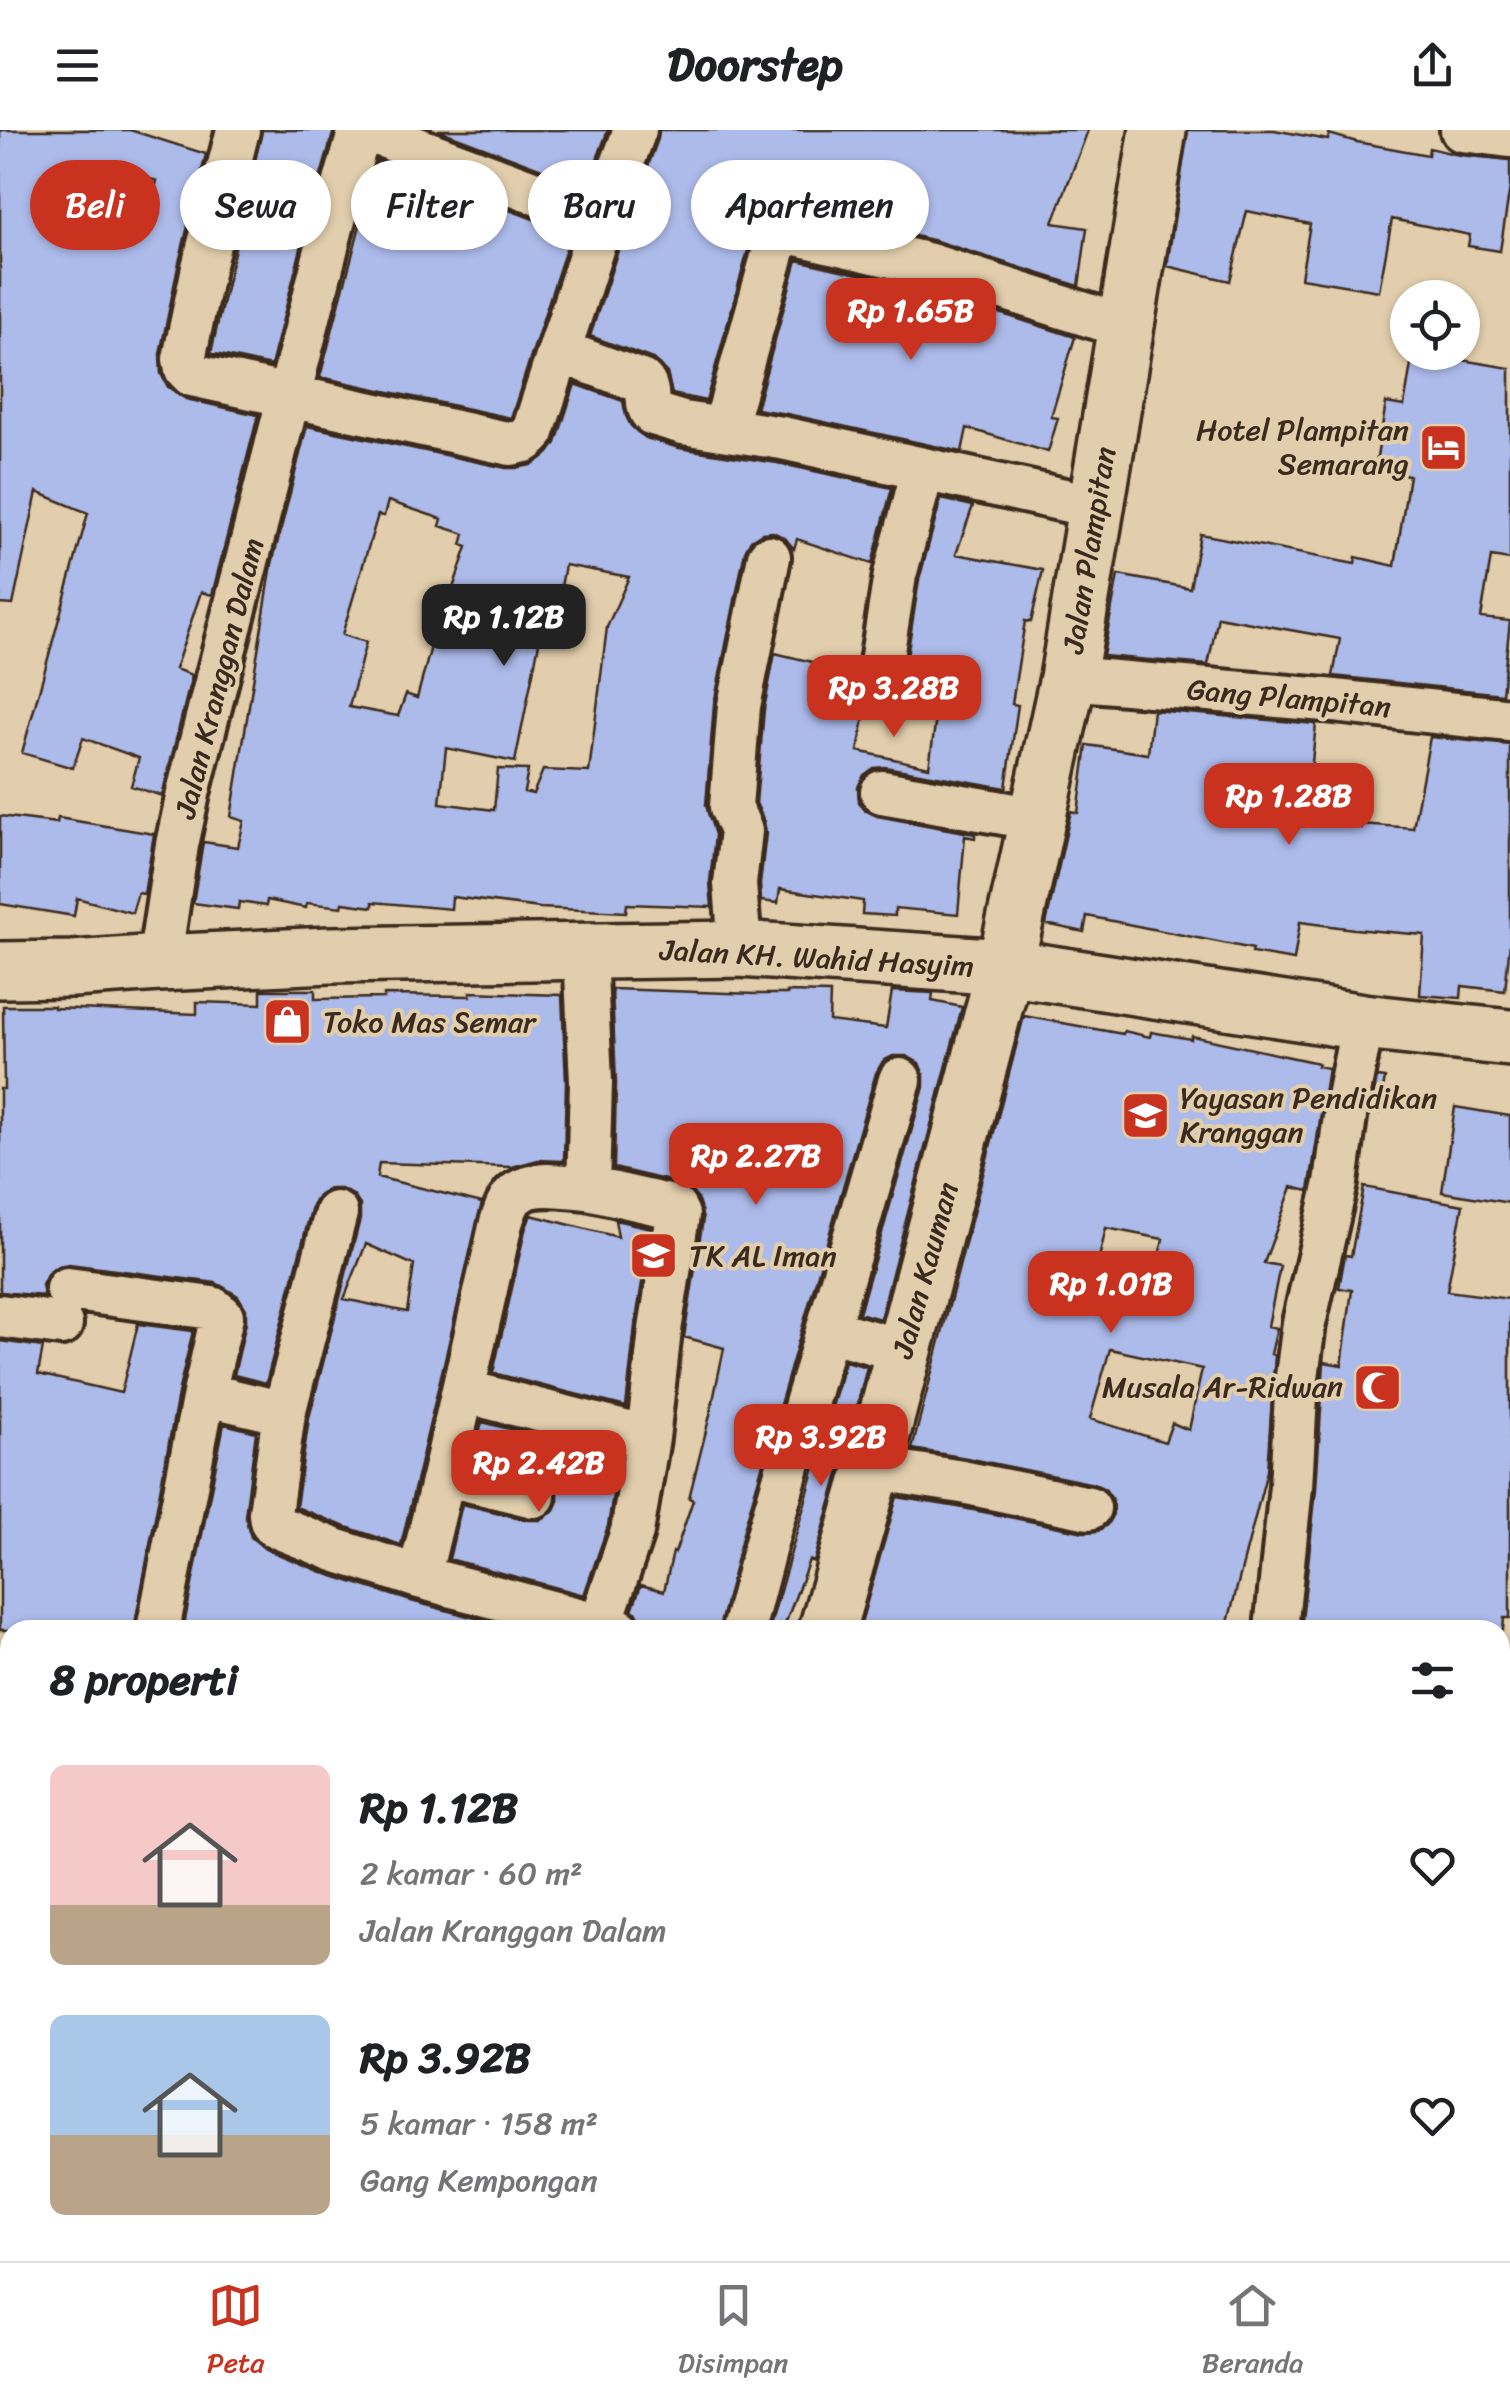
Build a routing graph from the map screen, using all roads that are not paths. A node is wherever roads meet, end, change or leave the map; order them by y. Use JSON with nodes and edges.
{"nodes":[{"id":1,"x":238,"y":130,"type":"edge"},
{"id":2,"x":360,"y":130,"type":"edge"},
{"id":3,"x":368,"y":130,"type":"edge"},
{"id":4,"x":636,"y":130,"type":"edge"},
{"id":5,"x":1158,"y":130,"type":"edge"},
{"id":6,"x":1462,"y":130,"type":"edge"},
{"id":7,"x":1510,"y":136,"type":"edge"},
{"id":8,"x":624,"y":160,"type":"edge"},
{"id":9,"x":528,"y":190,"type":"edge"},
{"id":10,"x":592,"y":250,"type":"edge"},
{"id":11,"x":1126,"y":326,"type":"junction"},
{"id":12,"x":559,"y":350,"type":"junction"},
{"id":13,"x":290,"y":396,"type":"junction"},
{"id":14,"x":724,"y":428,"type":"junction"},
{"id":15,"x":923,"y":470,"type":"junction"},
{"id":16,"x":1096,"y":508,"type":"junction"},
{"id":17,"x":769,"y":556,"type":"dead end"},
{"id":18,"x":880,"y":663,"type":"dead end"},
{"id":19,"x":1068,"y":678,"type":"junction"},
{"id":20,"x":1510,"y":720,"type":"edge"},
{"id":21,"x":882,"y":792,"type":"dead end"},
{"id":22,"x":1038,"y":819,"type":"junction"},
{"id":23,"x":740,"y":949,"type":"junction"},
{"id":24,"x":584,"y":952,"type":"junction"},
{"id":25,"x":159,"y":963,"type":"junction"},
{"id":26,"x":1006,"y":967,"type":"junction"},
{"id":27,"x":0,"y":970,"type":"edge"},
{"id":28,"x":1363,"y":1022,"type":"junction"},
{"id":29,"x":1510,"y":1038,"type":"edge"},
{"id":30,"x":900,"y":1080,"type":"dead end"},
{"id":31,"x":588,"y":1188,"type":"junction"},
{"id":32,"x":336,"y":1213,"type":"dead end"},
{"id":33,"x":0,"y":1316,"type":"edge"},
{"id":34,"x":828,"y":1330,"type":"junction"},
{"id":35,"x":904,"y":1352,"type":"junction"},
{"id":36,"x":463,"y":1391,"type":"junction"},
{"id":37,"x":204,"y":1394,"type":"junction"},
{"id":38,"x":284,"y":1414,"type":"junction"},
{"id":39,"x":648,"y":1438,"type":"junction"},
{"id":40,"x":873,"y":1468,"type":"junction"},
{"id":41,"x":444,"y":1474,"type":"junction"},
{"id":42,"x":534,"y":1496,"type":"dead end"},
{"id":43,"x":1089,"y":1508,"type":"dead end"},
{"id":44,"x":419,"y":1577,"type":"junction"},
{"id":45,"x":160,"y":1620,"type":"edge"},
{"id":46,"x":579,"y":1620,"type":"edge"},
{"id":47,"x":611,"y":1620,"type":"edge"},
{"id":48,"x":746,"y":1620,"type":"edge"},
{"id":49,"x":830,"y":1620,"type":"edge"},
{"id":50,"x":1277,"y":1620,"type":"edge"}],
"edges":[{"from":1,"to":13,"type":"street"},
{"from":2,"to":13,"type":"street","name":"Jalan Kranggan Dalam"},
{"from":3,"to":9,"type":"street"},
{"from":4,"to":8,"type":"street"},
{"from":5,"to":11,"type":"street","name":"Jalan Plampitan"},
{"from":6,"to":7,"type":"street"},
{"from":10,"to":12,"type":"street"},
{"from":11,"to":14,"type":"street"},
{"from":11,"to":16,"type":"street","name":"Jalan Plampitan"},
{"from":12,"to":13,"type":"street"},
{"from":12,"to":14,"type":"street"},
{"from":13,"to":25,"type":"street","name":"Jalan Kranggan Dalam"},
{"from":14,"to":15,"type":"street"},
{"from":15,"to":16,"type":"street"},
{"from":15,"to":18,"type":"street"},
{"from":16,"to":19,"type":"street","name":"Jalan Plampitan"},
{"from":17,"to":23,"type":"street"},
{"from":19,"to":20,"type":"street","name":"Gang Plampitan"},
{"from":19,"to":22,"type":"street","name":"Jalan Plampitan"},
{"from":21,"to":22,"type":"street"},
{"from":22,"to":26,"type":"street","name":"Jalan Plampitan"},
{"from":23,"to":24,"type":"street","name":"Jalan KH. Wahid Hasyim"},
{"from":23,"to":26,"type":"street","name":"Jalan KH. Wahid Hasyim"},
{"from":24,"to":25,"type":"street","name":"Jalan KH. Wahid Hasyim"},
{"from":24,"to":31,"type":"street"},
{"from":25,"to":27,"type":"street","name":"Jalan KH. Wahid Hasyim"},
{"from":26,"to":28,"type":"street","name":"Jalan KH. Wahid Hasyim"},
{"from":26,"to":35,"type":"street","name":"Jalan Kauman"},
{"from":28,"to":29,"type":"street","name":"Jalan KH. Wahid Hasyim"},
{"from":28,"to":50,"type":"street"},
{"from":30,"to":34,"type":"street"},
{"from":31,"to":36,"type":"street"},
{"from":31,"to":39,"type":"street"},
{"from":32,"to":38,"type":"street"},
{"from":33,"to":37,"type":"street"},
{"from":34,"to":35,"type":"street"},
{"from":34,"to":48,"type":"street"},
{"from":35,"to":40,"type":"street","name":"Jalan Kauman"},
{"from":36,"to":39,"type":"street"},
{"from":36,"to":41,"type":"street"},
{"from":37,"to":38,"type":"street"},
{"from":37,"to":45,"type":"street"},
{"from":38,"to":44,"type":"street"},
{"from":39,"to":47,"type":"street"},
{"from":40,"to":43,"type":"street"},
{"from":40,"to":49,"type":"street","name":"Jalan Kauman"},
{"from":41,"to":42,"type":"street"},
{"from":41,"to":44,"type":"street"},
{"from":44,"to":46,"type":"street"}]}
